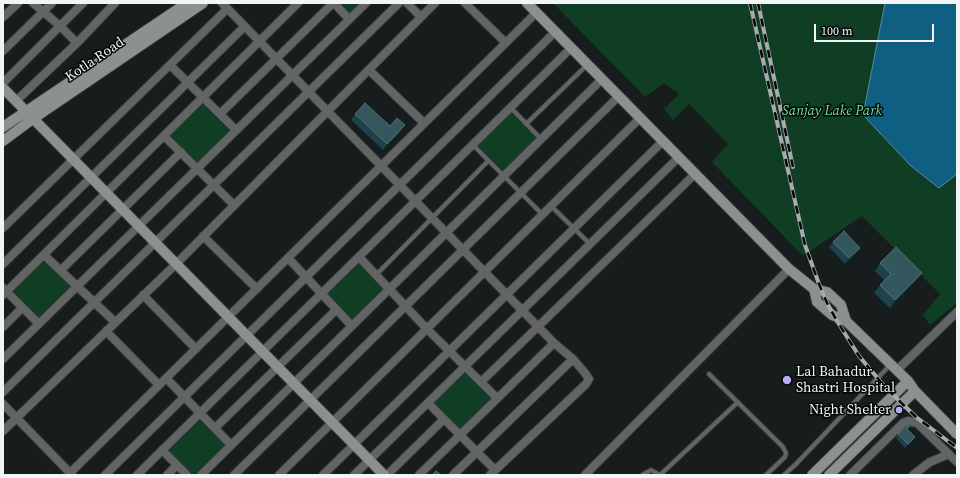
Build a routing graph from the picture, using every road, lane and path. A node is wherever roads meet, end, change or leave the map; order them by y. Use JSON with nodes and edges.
{"nodes":[{"id":1,"x":18,"y":3,"type":"edge"},
{"id":2,"x":33,"y":3,"type":"edge"},
{"id":3,"x":52,"y":3,"type":"edge"},
{"id":4,"x":84,"y":3,"type":"edge"},
{"id":5,"x":115,"y":3,"type":"edge"},
{"id":6,"x":187,"y":3,"type":"edge"},
{"id":7,"x":203,"y":3,"type":"edge"},
{"id":8,"x":298,"y":3,"type":"edge"},
{"id":9,"x":333,"y":3,"type":"edge"},
{"id":10,"x":366,"y":3,"type":"edge"},
{"id":11,"x":399,"y":3,"type":"edge"},
{"id":12,"x":407,"y":3,"type":"edge"},
{"id":13,"x":435,"y":3,"type":"edge"},
{"id":14,"x":465,"y":3,"type":"edge"},
{"id":15,"x":527,"y":3,"type":"edge"},
{"id":16,"x":225,"y":6,"type":"edge"},
{"id":17,"x":42,"y":12,"type":"junction"},
{"id":18,"x":536,"y":13,"type":"junction"},
{"id":19,"x":3,"y":17,"type":"edge"},
{"id":20,"x":421,"y":17,"type":"junction"},
{"id":21,"x":349,"y":19,"type":"junction"},
{"id":22,"x":60,"y":26,"type":"junction"},
{"id":23,"x":244,"y":27,"type":"junction"},
{"id":24,"x":555,"y":32,"type":"junction"},
{"id":25,"x":259,"y":42,"type":"junction"},
{"id":26,"x":76,"y":43,"type":"junction"},
{"id":27,"x":506,"y":43,"type":"junction"},
{"id":28,"x":571,"y":48,"type":"junction"},
{"id":29,"x":3,"y":51,"type":"edge"},
{"id":30,"x":276,"y":59,"type":"junction"},
{"id":31,"x":587,"y":64,"type":"junction"},
{"id":32,"x":170,"y":65,"type":"junction"},
{"id":33,"x":368,"y":70,"type":"junction"},
{"id":34,"x":292,"y":76,"type":"junction"},
{"id":35,"x":602,"y":79,"type":"junction"},
{"id":36,"x":188,"y":82,"type":"junction"},
{"id":37,"x":3,"y":83,"type":"edge"},
{"id":38,"x":3,"y":88,"type":"edge"},
{"id":39,"x":308,"y":92,"type":"junction"},
{"id":40,"x":619,"y":96,"type":"junction"},
{"id":41,"x":203,"y":97,"type":"junction"},
{"id":42,"x":16,"y":102,"type":"junction"},
{"id":43,"x":511,"y":108,"type":"junction"},
{"id":44,"x":26,"y":110,"type":"junction"},
{"id":45,"x":327,"y":112,"type":"junction"},
{"id":46,"x":220,"y":114,"type":"junction"},
{"id":47,"x":34,"y":118,"type":"junction"},
{"id":48,"x":640,"y":118,"type":"junction"},
{"id":49,"x":424,"y":123,"type":"junction"},
{"id":50,"x":526,"y":124,"type":"junction"},
{"id":51,"x":3,"y":127,"type":"edge"},
{"id":52,"x":236,"y":130,"type":"junction"},
{"id":53,"x":164,"y":136,"type":"junction"},
{"id":54,"x":541,"y":140,"type":"junction"},
{"id":55,"x":3,"y":141,"type":"edge"},
{"id":56,"x":663,"y":141,"type":"junction"},
{"id":57,"x":473,"y":145,"type":"junction"},
{"id":58,"x":181,"y":152,"type":"junction"},
{"id":59,"x":680,"y":157,"type":"junction"},
{"id":60,"x":73,"y":159,"type":"junction"},
{"id":61,"x":488,"y":161,"type":"junction"},
{"id":62,"x":381,"y":166,"type":"junction"},
{"id":63,"x":197,"y":168,"type":"junction"},
{"id":64,"x":696,"y":173,"type":"junction"},
{"id":65,"x":504,"y":176,"type":"junction"},
{"id":66,"x":91,"y":178,"type":"junction"},
{"id":67,"x":214,"y":185,"type":"junction"},
{"id":68,"x":399,"y":185,"type":"junction"},
{"id":69,"x":106,"y":193,"type":"junction"},
{"id":70,"x":521,"y":193,"type":"junction"},
{"id":71,"x":415,"y":202,"type":"junction"},
{"id":72,"x":234,"y":205,"type":"junction"},
{"id":73,"x":551,"y":206,"type":"junction"},
{"id":74,"x":122,"y":210,"type":"junction"},
{"id":75,"x":542,"y":214,"type":"junction"},
{"id":76,"x":431,"y":218,"type":"junction"},
{"id":77,"x":139,"y":226,"type":"junction"},
{"id":78,"x":3,"y":228,"type":"edge"},
{"id":79,"x":574,"y":228,"type":"junction"},
{"id":80,"x":446,"y":233,"type":"junction"},
{"id":81,"x":203,"y":236,"type":"junction"},
{"id":82,"x":155,"y":243,"type":"junction"},
{"id":83,"x":590,"y":244,"type":"junction"},
{"id":84,"x":463,"y":250,"type":"junction"},
{"id":85,"x":44,"y":254,"type":"junction"},
{"id":86,"x":359,"y":257,"type":"junction"},
{"id":87,"x":288,"y":258,"type":"junction"},
{"id":88,"x":3,"y":264,"type":"edge"},
{"id":89,"x":176,"y":264,"type":"junction"},
{"id":90,"x":788,"y":269,"type":"junction"},
{"id":91,"x":61,"y":270,"type":"junction"},
{"id":92,"x":484,"y":272,"type":"junction"},
{"id":93,"x":376,"y":275,"type":"junction"},
{"id":94,"x":306,"y":277,"type":"junction"},
{"id":95,"x":77,"y":286,"type":"junction"},
{"id":96,"x":257,"y":289,"type":"junction"},
{"id":97,"x":389,"y":289,"type":"junction"},
{"id":98,"x":4,"y":292,"type":"edge"},
{"id":99,"x":321,"y":294,"type":"junction"},
{"id":100,"x":506,"y":295,"type":"junction"},
{"id":101,"x":143,"y":296,"type":"junction"},
{"id":102,"x":94,"y":302,"type":"junction"},
{"id":103,"x":406,"y":306,"type":"junction"},
{"id":104,"x":22,"y":308,"type":"junction"},
{"id":105,"x":336,"y":310,"type":"junction"},
{"id":106,"x":522,"y":311,"type":"junction"},
{"id":107,"x":957,"y":312,"type":"edge"},
{"id":108,"x":228,"y":317,"type":"junction"},
{"id":109,"x":115,"y":322,"type":"junction"},
{"id":110,"x":39,"y":324,"type":"junction"},
{"id":111,"x":352,"y":326,"type":"junction"},
{"id":112,"x":537,"y":326,"type":"junction"},
{"id":113,"x":3,"y":327,"type":"edge"},
{"id":114,"x":427,"y":329,"type":"junction"},
{"id":115,"x":106,"y":332,"type":"junction"},
{"id":116,"x":247,"y":336,"type":"junction"},
{"id":117,"x":554,"y":343,"type":"junction"},
{"id":118,"x":196,"y":349,"type":"junction"},
{"id":119,"x":449,"y":351,"type":"junction"},
{"id":120,"x":262,"y":352,"type":"junction"},
{"id":121,"x":3,"y":359,"type":"edge"},
{"id":122,"x":573,"y":359,"type":"junction"},
{"id":123,"x":465,"y":366,"type":"junction"},
{"id":124,"x":278,"y":367,"type":"junction"},
{"id":125,"x":893,"y":367,"type":"junction"},
{"id":126,"x":709,"y":374,"type":"dead end"},
{"id":127,"x":166,"y":378,"type":"junction"},
{"id":128,"x":481,"y":382,"type":"junction"},
{"id":129,"x":908,"y":382,"type":"junction"},
{"id":130,"x":294,"y":383,"type":"junction"},
{"id":131,"x":159,"y":385,"type":"junction"},
{"id":132,"x":916,"y":391,"type":"junction"},
{"id":133,"x":3,"y":392,"type":"edge"},
{"id":134,"x":184,"y":397,"type":"junction"},
{"id":135,"x":497,"y":398,"type":"junction"},
{"id":136,"x":310,"y":400,"type":"junction"},
{"id":137,"x":738,"y":402,"type":"junction"},
{"id":138,"x":428,"y":403,"type":"junction"},
{"id":139,"x":3,"y":404,"type":"edge"},
{"id":140,"x":200,"y":413,"type":"junction"},
{"id":141,"x":16,"y":418,"type":"junction"},
{"id":142,"x":444,"y":419,"type":"junction"},
{"id":143,"x":332,"y":422,"type":"junction"},
{"id":144,"x":215,"y":428,"type":"junction"},
{"id":145,"x":3,"y":431,"type":"edge"},
{"id":146,"x":957,"y":434,"type":"edge"},
{"id":147,"x":460,"y":435,"type":"junction"},
{"id":148,"x":354,"y":444,"type":"junction"},
{"id":149,"x":231,"y":445,"type":"junction"},
{"id":150,"x":162,"y":450,"type":"junction"},
{"id":151,"x":477,"y":452,"type":"junction"},
{"id":152,"x":949,"y":454,"type":"junction"},
{"id":153,"x":369,"y":460,"type":"junction"},
{"id":154,"x":957,"y":462,"type":"edge"},
{"id":155,"x":177,"y":465,"type":"junction"},
{"id":156,"x":492,"y":473,"type":"edge"},
{"id":157,"x":71,"y":474,"type":"edge"},
{"id":158,"x":105,"y":475,"type":"edge"},
{"id":159,"x":137,"y":475,"type":"edge"},
{"id":160,"x":167,"y":475,"type":"edge"},
{"id":161,"x":187,"y":475,"type":"edge"},
{"id":162,"x":201,"y":475,"type":"edge"},
{"id":163,"x":234,"y":475,"type":"edge"},
{"id":164,"x":279,"y":475,"type":"edge"},
{"id":165,"x":323,"y":475,"type":"edge"},
{"id":166,"x":354,"y":475,"type":"edge"},
{"id":167,"x":385,"y":475,"type":"edge"},
{"id":168,"x":419,"y":475,"type":"edge"},
{"id":169,"x":453,"y":475,"type":"edge"},
{"id":170,"x":584,"y":475,"type":"edge"},
{"id":171,"x":642,"y":475,"type":"edge"},
{"id":172,"x":660,"y":475,"type":"edge"},
{"id":173,"x":766,"y":475,"type":"edge"},
{"id":174,"x":784,"y":475,"type":"edge"},
{"id":175,"x":812,"y":475,"type":"edge"},
{"id":176,"x":829,"y":475,"type":"edge"},
{"id":177,"x":850,"y":475,"type":"edge"},
{"id":178,"x":913,"y":475,"type":"edge"}],
"edges":[{"from":1,"to":19,"type":"street"},
{"from":2,"to":17,"type":"street"},
{"from":3,"to":17,"type":"street"},
{"from":4,"to":22,"type":"street"},
{"from":5,"to":26,"type":"street"},
{"from":6,"to":44,"type":"street","name":"Kotla Road"},
{"from":7,"to":47,"type":"street","name":"Kotla Road"},
{"from":8,"to":25,"type":"street"},
{"from":9,"to":21,"type":"street"},
{"from":9,"to":30,"type":"street"},
{"from":10,"to":21,"type":"street"},
{"from":11,"to":39,"type":"street"},
{"from":12,"to":20,"type":"street"},
{"from":13,"to":20,"type":"street"},
{"from":14,"to":27,"type":"street"},
{"from":15,"to":18,"type":"street"},
{"from":16,"to":23,"type":"street"},
{"from":16,"to":32,"type":"street"},
{"from":17,"to":22,"type":"street"},
{"from":17,"to":29,"type":"street"},
{"from":18,"to":24,"type":"street"},
{"from":18,"to":27,"type":"street"},
{"from":20,"to":33,"type":"street"},
{"from":21,"to":34,"type":"street"},
{"from":22,"to":26,"type":"street"},
{"from":22,"to":37,"type":"street"},
{"from":23,"to":25,"type":"street"},
{"from":23,"to":36,"type":"street"},
{"from":24,"to":28,"type":"street"},
{"from":24,"to":68,"type":"street"},
{"from":25,"to":30,"type":"street"},
{"from":25,"to":41,"type":"street"},
{"from":26,"to":42,"type":"street"},
{"from":27,"to":49,"type":"street"},
{"from":28,"to":31,"type":"street"},
{"from":28,"to":43,"type":"street"},
{"from":30,"to":34,"type":"street"},
{"from":30,"to":46,"type":"street"},
{"from":31,"to":35,"type":"street"},
{"from":31,"to":50,"type":"lane"},
{"from":32,"to":36,"type":"street"},
{"from":32,"to":60,"type":"street"},
{"from":33,"to":45,"type":"street"},
{"from":33,"to":49,"type":"street"},
{"from":34,"to":39,"type":"street"},
{"from":34,"to":52,"type":"street"},
{"from":35,"to":40,"type":"street"},
{"from":35,"to":54,"type":"street"},
{"from":36,"to":41,"type":"street"},
{"from":36,"to":66,"type":"street"},
{"from":38,"to":42,"type":"street"},
{"from":39,"to":45,"type":"street"},
{"from":39,"to":67,"type":"street"},
{"from":40,"to":48,"type":"street"},
{"from":40,"to":70,"type":"street"},
{"from":41,"to":46,"type":"street"},
{"from":41,"to":53,"type":"street"},
{"from":42,"to":44,"type":"street"},
{"from":43,"to":50,"type":"lane"},
{"from":43,"to":57,"type":"street"},
{"from":44,"to":47,"type":"street"},
{"from":44,"to":51,"type":"street","name":"Kotla Road"},
{"from":45,"to":62,"type":"street"},
{"from":45,"to":72,"type":"street"},
{"from":46,"to":52,"type":"street"},
{"from":47,"to":55,"type":"street","name":"Kotla Road"},
{"from":47,"to":60,"type":"street"},
{"from":48,"to":56,"type":"street"},
{"from":48,"to":73,"type":"street"},
{"from":49,"to":62,"type":"street"},
{"from":50,"to":54,"type":"lane"},
{"from":52,"to":63,"type":"street"},
{"from":53,"to":58,"type":"street"},
{"from":53,"to":69,"type":"street"},
{"from":54,"to":65,"type":"street"},
{"from":56,"to":59,"type":"street"},
{"from":56,"to":79,"type":"street"},
{"from":57,"to":61,"type":"lane"},
{"from":57,"to":71,"type":"street"},
{"from":58,"to":63,"type":"street"},
{"from":58,"to":74,"type":"street"},
{"from":59,"to":64,"type":"street"},
{"from":59,"to":83,"type":"street"},
{"from":60,"to":66,"type":"street"},
{"from":60,"to":78,"type":"street"},
{"from":61,"to":65,"type":"lane"},
{"from":61,"to":76,"type":"lane"},
{"from":62,"to":68,"type":"street"},
{"from":62,"to":87,"type":"street"},
{"from":63,"to":67,"type":"street"},
{"from":63,"to":77,"type":"street"},
{"from":64,"to":90,"type":"street"},
{"from":64,"to":112,"type":"street"},
{"from":65,"to":70,"type":"lane"},
{"from":65,"to":80,"type":"street"},
{"from":66,"to":69,"type":"street"},
{"from":66,"to":88,"type":"street"},
{"from":67,"to":72,"type":"street"},
{"from":67,"to":82,"type":"street"},
{"from":68,"to":71,"type":"street"},
{"from":68,"to":94,"type":"street"},
{"from":69,"to":74,"type":"street"},
{"from":69,"to":85,"type":"street"},
{"from":70,"to":75,"type":"lane"},
{"from":70,"to":84,"type":"street"},
{"from":71,"to":76,"type":"street"},
{"from":71,"to":86,"type":"street"},
{"from":72,"to":81,"type":"street"},
{"from":73,"to":75,"type":"street"},
{"from":73,"to":79,"type":"lane"},
{"from":74,"to":77,"type":"street"},
{"from":74,"to":91,"type":"street"},
{"from":75,"to":92,"type":"street"},
{"from":76,"to":80,"type":"street"},
{"from":76,"to":93,"type":"lane"},
{"from":77,"to":82,"type":"street"},
{"from":77,"to":95,"type":"street"},
{"from":79,"to":83,"type":"lane"},
{"from":79,"to":100,"type":"street"},
{"from":80,"to":84,"type":"street"},
{"from":80,"to":97,"type":"street"},
{"from":81,"to":89,"type":"street"},
{"from":81,"to":96,"type":"street"},
{"from":82,"to":89,"type":"street"},
{"from":82,"to":102,"type":"street"},
{"from":83,"to":106,"type":"street"},
{"from":84,"to":92,"type":"street"},
{"from":84,"to":103,"type":"street"},
{"from":85,"to":91,"type":"street"},
{"from":85,"to":98,"type":"street"},
{"from":86,"to":93,"type":"street"},
{"from":86,"to":99,"type":"street"},
{"from":87,"to":94,"type":"street"},
{"from":87,"to":96,"type":"street"},
{"from":89,"to":101,"type":"street"},
{"from":89,"to":108,"type":"street"},
{"from":90,"to":125,"type":"street"},
{"from":90,"to":170,"type":"street"},
{"from":91,"to":95,"type":"street"},
{"from":92,"to":100,"type":"street"},
{"from":92,"to":114,"type":"street"},
{"from":93,"to":97,"type":"street"},
{"from":94,"to":99,"type":"street"},
{"from":94,"to":116,"type":"street"},
{"from":95,"to":102,"type":"street"},
{"from":95,"to":110,"type":"street"},
{"from":96,"to":108,"type":"street"},
{"from":97,"to":103,"type":"street"},
{"from":97,"to":111,"type":"street"},
{"from":98,"to":104,"type":"street"},
{"from":99,"to":105,"type":"street"},
{"from":99,"to":120,"type":"street"},
{"from":100,"to":106,"type":"street"},
{"from":100,"to":119,"type":"street"},
{"from":101,"to":109,"type":"street"},
{"from":101,"to":118,"type":"street"},
{"from":102,"to":109,"type":"street"},
{"from":102,"to":133,"type":"street"},
{"from":103,"to":114,"type":"street"},
{"from":103,"to":136,"type":"street"},
{"from":104,"to":110,"type":"street"},
{"from":104,"to":113,"type":"street"},
{"from":105,"to":111,"type":"street"},
{"from":105,"to":124,"type":"street"},
{"from":106,"to":112,"type":"street"},
{"from":106,"to":123,"type":"street"},
{"from":107,"to":125,"type":"street"},
{"from":108,"to":116,"type":"street"},
{"from":108,"to":118,"type":"street"},
{"from":109,"to":115,"type":"street"},
{"from":110,"to":121,"type":"street"},
{"from":111,"to":130,"type":"street"},
{"from":112,"to":117,"type":"street"},
{"from":112,"to":128,"type":"street"},
{"from":114,"to":119,"type":"street"},
{"from":114,"to":143,"type":"street"},
{"from":115,"to":131,"type":"street"},
{"from":115,"to":141,"type":"street"},
{"from":116,"to":120,"type":"street"},
{"from":116,"to":134,"type":"street"},
{"from":117,"to":122,"type":"street"},
{"from":117,"to":135,"type":"street"},
{"from":118,"to":127,"type":"street"},
{"from":119,"to":123,"type":"street"},
{"from":119,"to":148,"type":"street"},
{"from":120,"to":124,"type":"street"},
{"from":120,"to":140,"type":"street"},
{"from":122,"to":151,"type":"street"},
{"from":122,"to":156,"type":"street"},
{"from":123,"to":128,"type":"street"},
{"from":123,"to":138,"type":"street"},
{"from":124,"to":130,"type":"street"},
{"from":124,"to":144,"type":"street"},
{"from":125,"to":129,"type":"street"},
{"from":125,"to":174,"type":"lane"},
{"from":126,"to":137,"type":"lane"},
{"from":127,"to":131,"type":"street"},
{"from":127,"to":134,"type":"street"},
{"from":128,"to":135,"type":"street"},
{"from":129,"to":132,"type":"street"},
{"from":129,"to":175,"type":"street"},
{"from":130,"to":136,"type":"street"},
{"from":130,"to":149,"type":"street"},
{"from":131,"to":157,"type":"street"},
{"from":132,"to":146,"type":"street"},
{"from":132,"to":176,"type":"street"},
{"from":134,"to":140,"type":"street"},
{"from":134,"to":158,"type":"street"},
{"from":135,"to":147,"type":"street"},
{"from":136,"to":143,"type":"street"},
{"from":136,"to":163,"type":"street"},
{"from":137,"to":172,"type":"lane"},
{"from":137,"to":173,"type":"lane"},
{"from":138,"to":142,"type":"street"},
{"from":138,"to":153,"type":"street"},
{"from":139,"to":141,"type":"street"},
{"from":140,"to":144,"type":"street"},
{"from":140,"to":150,"type":"street"},
{"from":141,"to":145,"type":"street"},
{"from":141,"to":157,"type":"street"},
{"from":142,"to":147,"type":"street"},
{"from":142,"to":167,"type":"street"},
{"from":143,"to":148,"type":"street"},
{"from":143,"to":164,"type":"street"},
{"from":144,"to":149,"type":"street"},
{"from":147,"to":151,"type":"street"},
{"from":147,"to":168,"type":"street"},
{"from":148,"to":153,"type":"street"},
{"from":148,"to":165,"type":"street"},
{"from":149,"to":162,"type":"street"},
{"from":150,"to":155,"type":"street"},
{"from":150,"to":159,"type":"street"},
{"from":151,"to":156,"type":"street"},
{"from":151,"to":169,"type":"street"},
{"from":152,"to":154,"type":"street"},
{"from":152,"to":177,"type":"street"},
{"from":152,"to":178,"type":"street"},
{"from":153,"to":166,"type":"street"},
{"from":153,"to":167,"type":"street"},
{"from":155,"to":160,"type":"street"},
{"from":155,"to":161,"type":"street"},
{"from":171,"to":172,"type":"lane"}]}
